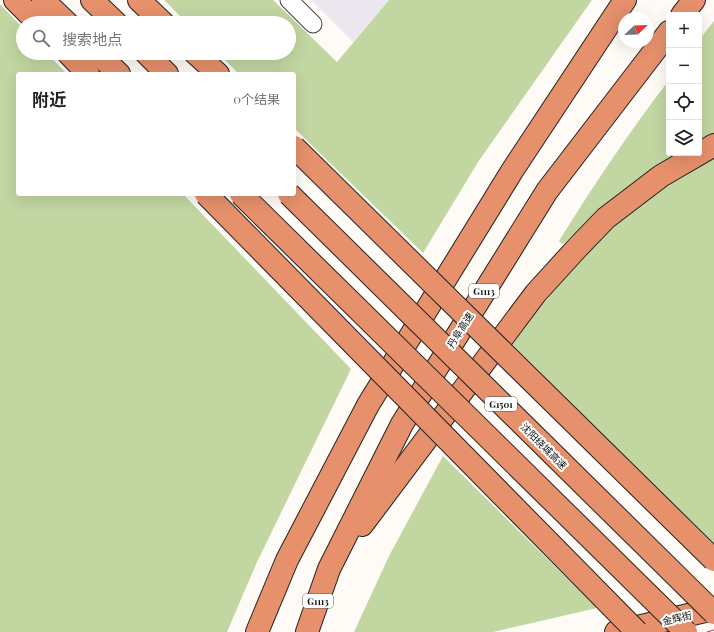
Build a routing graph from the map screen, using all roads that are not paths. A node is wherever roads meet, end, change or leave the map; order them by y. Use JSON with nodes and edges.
{"nodes":[{"id":1,"x":15,"y":0,"type":"edge"},
{"id":2,"x":43,"y":0,"type":"edge"},
{"id":3,"x":92,"y":0,"type":"edge"},
{"id":4,"x":139,"y":0,"type":"edge"},
{"id":5,"x":289,"y":0,"type":"edge"},
{"id":6,"x":625,"y":0,"type":"edge"},
{"id":7,"x":694,"y":0,"type":"edge"},
{"id":8,"x":684,"y":12,"type":"edge"},
{"id":9,"x":31,"y":16,"type":"edge"},
{"id":10,"x":60,"y":16,"type":"edge"},
{"id":11,"x":109,"y":16,"type":"edge"},
{"id":12,"x":156,"y":16,"type":"edge"},
{"id":13,"x":313,"y":24,"type":"dead end"},
{"id":14,"x":666,"y":36,"type":"edge"},
{"id":15,"x":75,"y":60,"type":"edge"},
{"id":16,"x":104,"y":60,"type":"edge"},
{"id":17,"x":153,"y":60,"type":"edge"},
{"id":18,"x":203,"y":60,"type":"edge"},
{"id":19,"x":86,"y":72,"type":"edge"},
{"id":20,"x":117,"y":72,"type":"edge"},
{"id":21,"x":165,"y":72,"type":"edge"},
{"id":22,"x":216,"y":72,"type":"edge"},
{"id":23,"x":714,"y":145,"type":"edge"},
{"id":24,"x":296,"y":149,"type":"edge"},
{"id":25,"x":208,"y":196,"type":"edge"},
{"id":26,"x":243,"y":196,"type":"edge"},
{"id":27,"x":291,"y":196,"type":"edge"},
{"id":28,"x":714,"y":560,"type":"edge"},
{"id":29,"x":329,"y":569,"type":"junction"},
{"id":30,"x":714,"y":609,"type":"edge"},
{"id":31,"x":714,"y":613,"type":"edge"},
{"id":32,"x":257,"y":632,"type":"edge"},
{"id":33,"x":306,"y":632,"type":"edge"},
{"id":34,"x":616,"y":632,"type":"edge"},
{"id":35,"x":637,"y":632,"type":"edge"},
{"id":36,"x":686,"y":632,"type":"edge"}],
"edges":[{"from":1,"to":9,"type":"highway"},
{"from":2,"to":10,"type":"highway"},
{"from":3,"to":11,"type":"highway"},
{"from":4,"to":12,"type":"highway"},
{"from":5,"to":13,"type":"street"},
{"from":6,"to":32,"type":"highway"},
{"from":7,"to":8,"type":"highway"},
{"from":14,"to":29,"type":"highway","name":"丹阜高速","number":"G1113"},
{"from":15,"to":19,"type":"highway"},
{"from":16,"to":20,"type":"highway"},
{"from":17,"to":21,"type":"highway"},
{"from":18,"to":22,"type":"highway"},
{"from":23,"to":29,"type":"highway"},
{"from":24,"to":28,"type":"highway","bridge":true},
{"from":25,"to":35,"type":"highway","bridge":true},
{"from":26,"to":36,"type":"highway","bridge":true},
{"from":27,"to":31,"type":"highway","name":"沈阳绕城高速","number":"G1501","bridge":true},
{"from":29,"to":33,"type":"highway","name":"丹阜高速","number":"G1113"},
{"from":30,"to":34,"type":"highway","name":"金辉街"}]}
